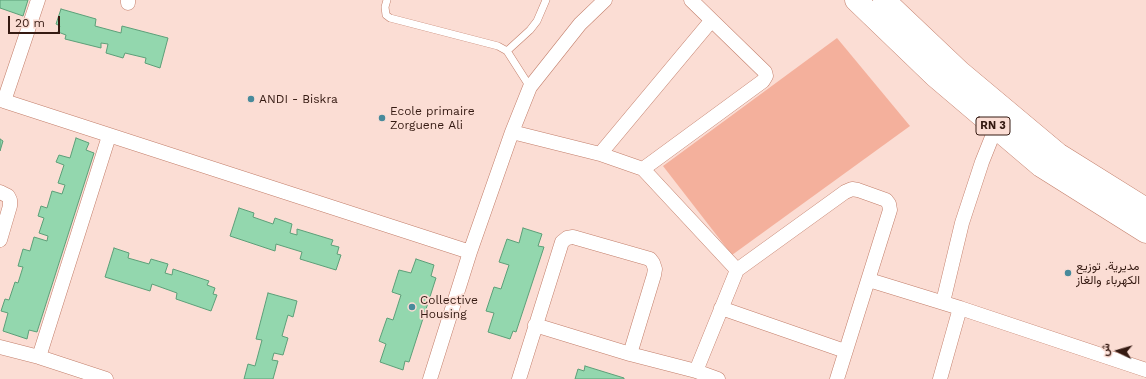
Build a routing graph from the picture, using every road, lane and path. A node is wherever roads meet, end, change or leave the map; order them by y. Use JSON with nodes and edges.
{"nodes":[{"id":1,"x":38,"y":0,"type":"edge"},
{"id":2,"x":387,"y":0,"type":"edge"},
{"id":3,"x":546,"y":0,"type":"edge"},
{"id":4,"x":605,"y":0,"type":"edge"},
{"id":5,"x":691,"y":0,"type":"edge"},
{"id":6,"x":856,"y":0,"type":"edge"},
{"id":7,"x":884,"y":0,"type":"edge"},
{"id":8,"x":711,"y":21,"type":"junction"},
{"id":9,"x":507,"y":51,"type":"junction"},
{"id":10,"x":530,"y":87,"type":"junction"},
{"id":11,"x":2,"y":101,"type":"edge"},
{"id":12,"x":1000,"y":119,"type":"junction"},
{"id":13,"x":512,"y":132,"type":"junction"},
{"id":14,"x":109,"y":136,"type":"junction"},
{"id":15,"x":600,"y":154,"type":"junction"},
{"id":16,"x":643,"y":170,"type":"junction"},
{"id":17,"x":0,"y":192,"type":"edge"},
{"id":18,"x":1100,"y":193,"type":"junction"},
{"id":19,"x":1146,"y":209,"type":"edge"},
{"id":20,"x":1146,"y":232,"type":"edge"},
{"id":21,"x":0,"y":240,"type":"edge"},
{"id":22,"x":470,"y":252,"type":"junction"},
{"id":23,"x":737,"y":270,"type":"junction"},
{"id":24,"x":869,"y":280,"type":"junction"},
{"id":25,"x":943,"y":302,"type":"junction"},
{"id":26,"x":721,"y":308,"type":"junction"},
{"id":27,"x":960,"y":308,"type":"junction"},
{"id":28,"x":535,"y":326,"type":"junction"},
{"id":29,"x":0,"y":347,"type":"edge"},
{"id":30,"x":845,"y":351,"type":"junction"},
{"id":31,"x":630,"y":354,"type":"junction"},
{"id":32,"x":38,"y":357,"type":"junction"},
{"id":33,"x":1146,"y":370,"type":"edge"},
{"id":34,"x":696,"y":371,"type":"junction"},
{"id":35,"x":433,"y":378,"type":"edge"},
{"id":36,"x":106,"y":379,"type":"edge"},
{"id":37,"x":519,"y":379,"type":"edge"},
{"id":38,"x":718,"y":379,"type":"edge"},
{"id":39,"x":837,"y":379,"type":"edge"},
{"id":40,"x":940,"y":379,"type":"edge"}],
"edges":[{"from":1,"to":11,"type":"street"},
{"from":2,"to":9,"type":"lane"},
{"from":3,"to":9,"type":"lane"},
{"from":4,"to":10,"type":"street"},
{"from":5,"to":8,"type":"street"},
{"from":6,"to":12,"type":"main road","number":"RN 3"},
{"from":7,"to":12,"type":"main road","number":"RN 3"},
{"from":8,"to":15,"type":"street"},
{"from":8,"to":16,"type":"street"},
{"from":9,"to":10,"type":"lane"},
{"from":10,"to":13,"type":"street"},
{"from":11,"to":14,"type":"street"},
{"from":12,"to":18,"type":"main road","number":"RN 3"},
{"from":12,"to":25,"type":"street"},
{"from":13,"to":15,"type":"street"},
{"from":13,"to":22,"type":"street"},
{"from":14,"to":22,"type":"street"},
{"from":14,"to":32,"type":"street"},
{"from":15,"to":16,"type":"street"},
{"from":16,"to":23,"type":"street"},
{"from":17,"to":21,"type":"street"},
{"from":18,"to":19,"type":"main road","number":"RN 3"},
{"from":18,"to":20,"type":"main road","number":"RN 3"},
{"from":22,"to":35,"type":"street"},
{"from":23,"to":24,"type":"street"},
{"from":23,"to":26,"type":"street"},
{"from":24,"to":25,"type":"street"},
{"from":24,"to":30,"type":"street"},
{"from":25,"to":27,"type":"street"},
{"from":26,"to":30,"type":"street"},
{"from":26,"to":34,"type":"street"},
{"from":27,"to":33,"type":"street"},
{"from":27,"to":40,"type":"street"},
{"from":28,"to":31,"type":"street"},
{"from":28,"to":31,"type":"street"},
{"from":28,"to":37,"type":"street"},
{"from":29,"to":32,"type":"street"},
{"from":30,"to":39,"type":"street"},
{"from":31,"to":34,"type":"street"},
{"from":32,"to":36,"type":"street"},
{"from":34,"to":38,"type":"street"}]}
